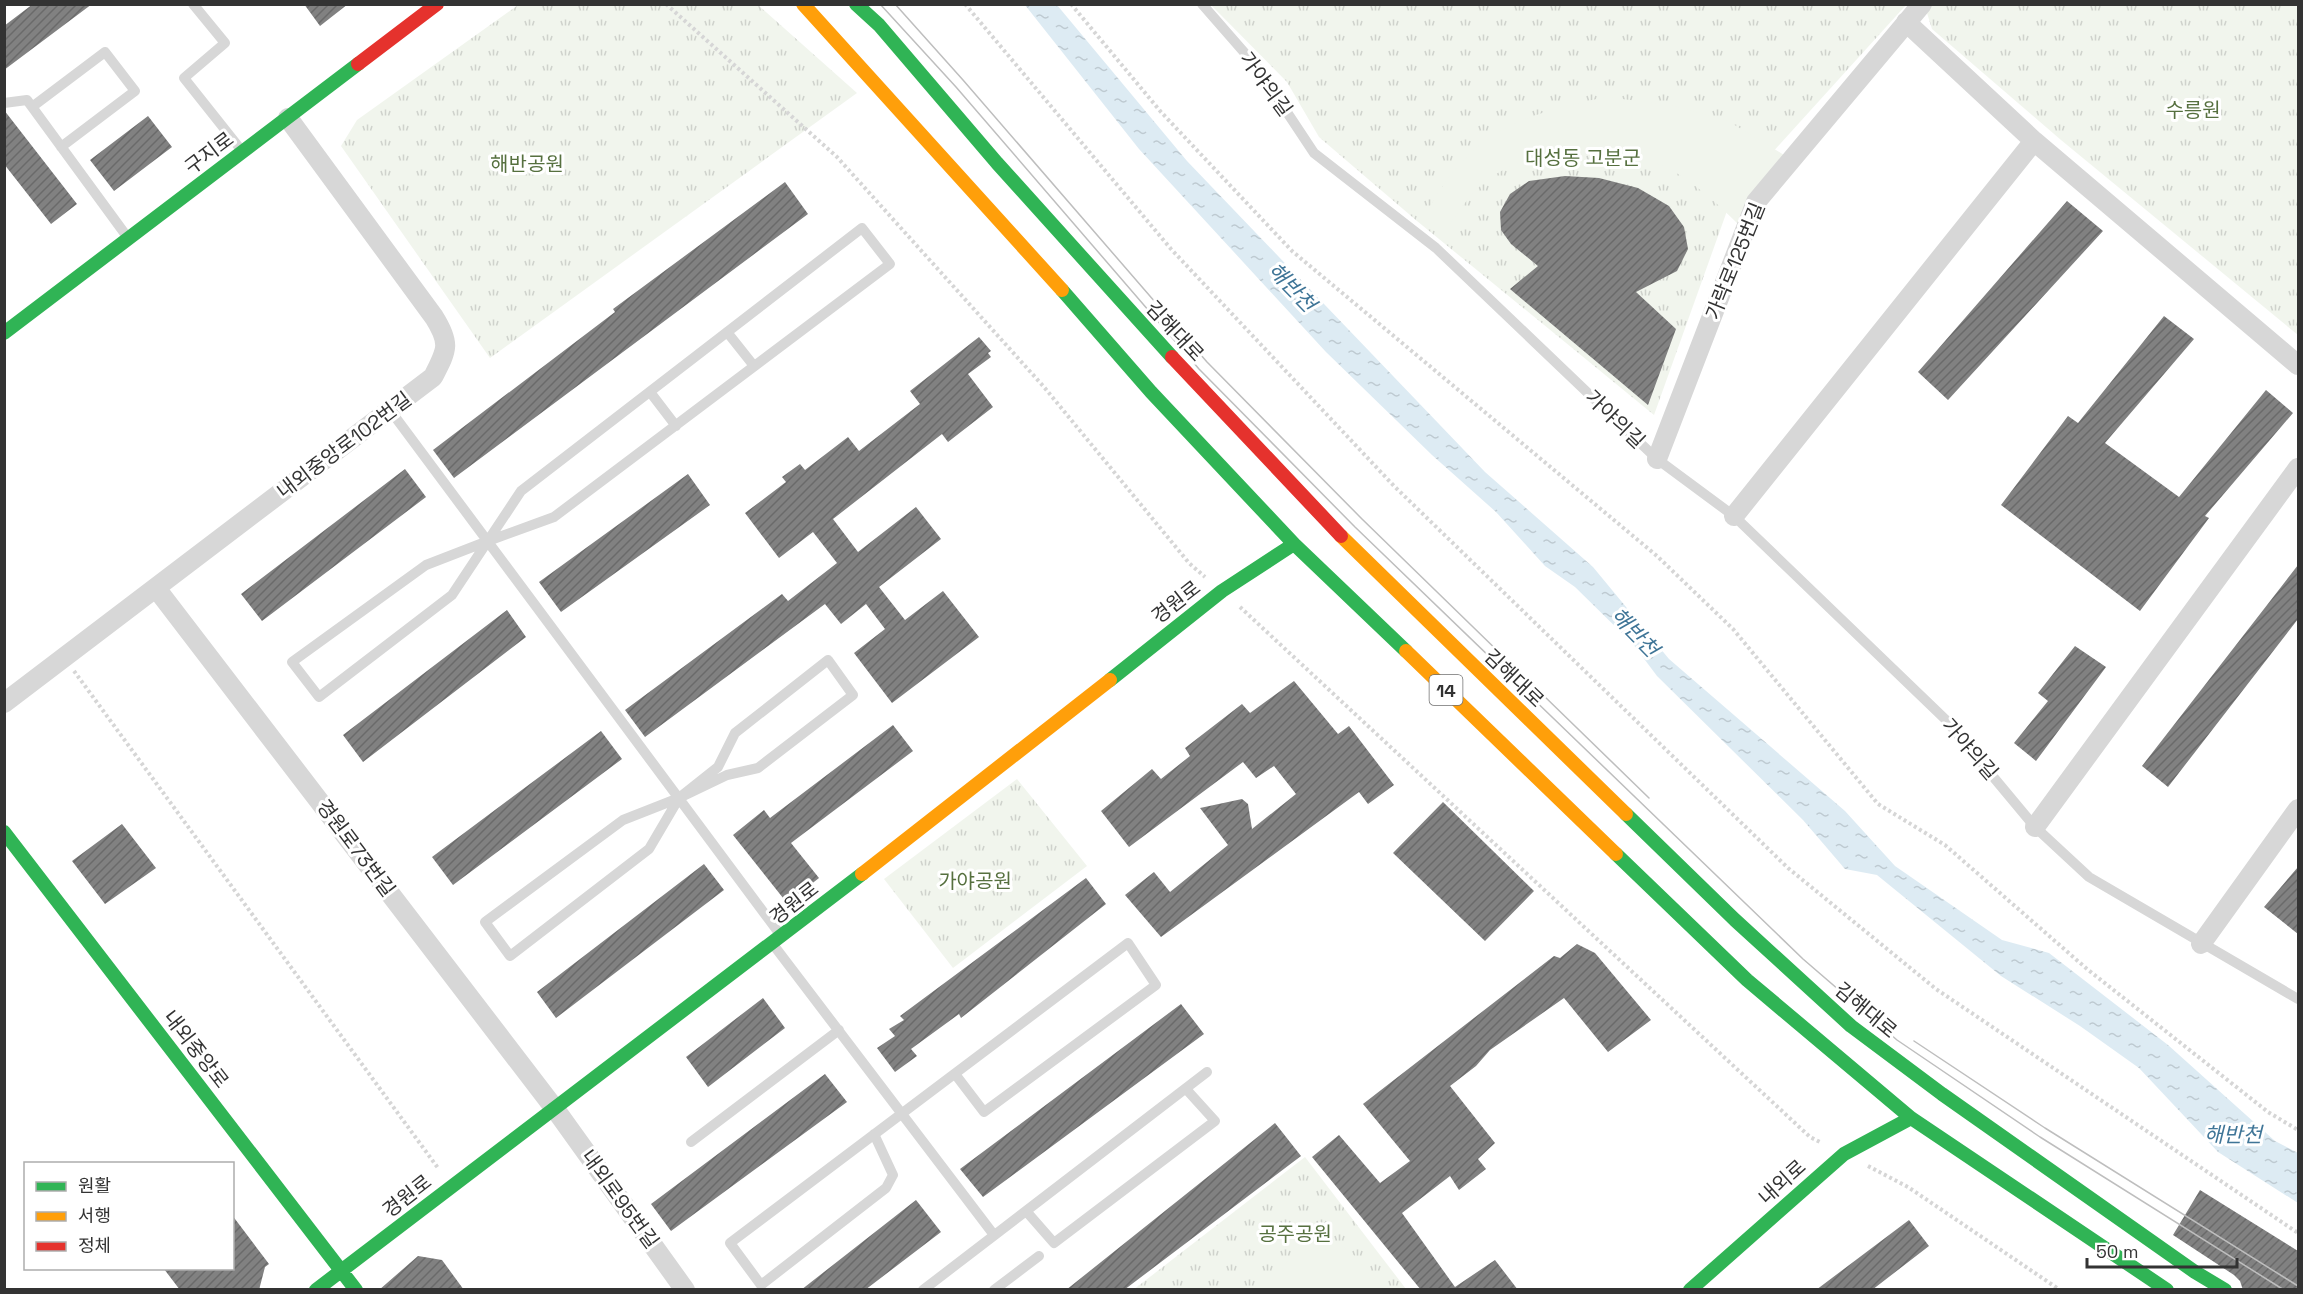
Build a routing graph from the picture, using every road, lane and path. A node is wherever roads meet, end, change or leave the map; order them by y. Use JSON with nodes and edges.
{"nodes":[{"id":1,"x":193,"y":4,"type":"edge"},
{"id":2,"x":437,"y":4,"type":"edge"},
{"id":3,"x":666,"y":4,"type":"edge"},
{"id":4,"x":803,"y":4,"type":"edge"},
{"id":5,"x":856,"y":4,"type":"edge"},
{"id":6,"x":965,"y":4,"type":"edge"},
{"id":7,"x":1071,"y":4,"type":"edge"},
{"id":8,"x":1202,"y":4,"type":"edge"},
{"id":9,"x":1922,"y":4,"type":"edge"},
{"id":10,"x":1906,"y":22,"type":"junction"},
{"id":11,"x":4,"y":103,"type":"edge"},
{"id":12,"x":32,"y":107,"type":"junction"},
{"id":13,"x":288,"y":118,"type":"junction"},
{"id":14,"x":2034,"y":141,"type":"junction"},
{"id":15,"x":62,"y":147,"type":"junction"},
{"id":16,"x":243,"y":152,"type":"junction"},
{"id":17,"x":129,"y":238,"type":"junction"},
{"id":18,"x":727,"y":332,"type":"junction"},
{"id":19,"x":4,"y":333,"type":"edge"},
{"id":20,"x":2298,"y":365,"type":"edge"},
{"id":21,"x":754,"y":366,"type":"junction"},
{"id":22,"x":650,"y":392,"type":"junction"},
{"id":23,"x":390,"y":410,"type":"junction"},
{"id":24,"x":676,"y":426,"type":"junction"},
{"id":25,"x":1657,"y":459,"type":"junction"},
{"id":26,"x":2298,"y":468,"type":"edge"},
{"id":27,"x":1734,"y":516,"type":"junction"},
{"id":28,"x":488,"y":541,"type":"junction"},
{"id":29,"x":1294,"y":544,"type":"junction"},
{"id":30,"x":156,"y":588,"type":"junction"},
{"id":31,"x":1222,"y":591,"type":"junction"},
{"id":32,"x":64,"y":658,"type":"junction"},
{"id":33,"x":4,"y":703,"type":"edge"},
{"id":34,"x":679,"y":798,"type":"junction"},
{"id":35,"x":2298,"y":809,"type":"edge"},
{"id":36,"x":2035,"y":827,"type":"junction"},
{"id":37,"x":4,"y":832,"type":"edge"},
{"id":38,"x":778,"y":941,"type":"junction"},
{"id":39,"x":2201,"y":944,"type":"junction"},
{"id":40,"x":2298,"y":999,"type":"edge"},
{"id":41,"x":839,"y":1030,"type":"junction"},
{"id":42,"x":1207,"y":1072,"type":"dead end"},
{"id":43,"x":955,"y":1074,"type":"junction"},
{"id":44,"x":1186,"y":1089,"type":"junction"},
{"id":45,"x":555,"y":1108,"type":"junction"},
{"id":46,"x":902,"y":1113,"type":"junction"},
{"id":47,"x":1911,"y":1118,"type":"junction"},
{"id":48,"x":2298,"y":1130,"type":"edge"},
{"id":49,"x":874,"y":1134,"type":"junction"},
{"id":50,"x":692,"y":1142,"type":"dead end"},
{"id":51,"x":1844,"y":1154,"type":"junction"},
{"id":52,"x":451,"y":1186,"type":"junction"},
{"id":53,"x":1026,"y":1211,"type":"junction"},
{"id":54,"x":2298,"y":1233,"type":"edge"},
{"id":55,"x":994,"y":1235,"type":"junction"},
{"id":56,"x":1038,"y":1256,"type":"dead end"},
{"id":57,"x":342,"y":1270,"type":"junction"},
{"id":58,"x":1697,"y":1287,"type":"edge"},
{"id":59,"x":316,"y":1290,"type":"edge"},
{"id":60,"x":356,"y":1290,"type":"edge"},
{"id":61,"x":685,"y":1290,"type":"edge"},
{"id":62,"x":923,"y":1290,"type":"edge"},
{"id":63,"x":994,"y":1290,"type":"edge"},
{"id":64,"x":2060,"y":1290,"type":"edge"},
{"id":65,"x":2167,"y":1290,"type":"edge"},
{"id":66,"x":2225,"y":1290,"type":"edge"}],
"edges":[{"from":1,"to":16,"type":"lane"},
{"from":2,"to":13,"type":"main road","name":"구지로"},
{"from":3,"to":31,"type":"path"},
{"from":4,"to":29,"type":"main road","number":"14"},
{"from":5,"to":66,"type":"main road","name":"김해대로"},
{"from":6,"to":54,"type":"path"},
{"from":7,"to":48,"type":"path"},
{"from":8,"to":25,"type":"lane","name":"가야의길"},
{"from":9,"to":10,"type":"street","name":"가락로125번길"},
{"from":10,"to":14,"type":"street"},
{"from":10,"to":25,"type":"street","name":"가락로125번길"},
{"from":11,"to":12,"type":"lane"},
{"from":12,"to":15,"type":"lane"},
{"from":12,"to":15,"type":"lane"},
{"from":13,"to":16,"type":"main road","name":"구지로"},
{"from":13,"to":23,"type":"street","name":"내외중앙로102번길"},
{"from":14,"to":20,"type":"street"},
{"from":14,"to":27,"type":"street"},
{"from":15,"to":17,"type":"lane"},
{"from":16,"to":17,"type":"main road","name":"구지로"},
{"from":17,"to":19,"type":"main road","name":"구지로"},
{"from":18,"to":21,"type":"lane"},
{"from":18,"to":21,"type":"lane"},
{"from":18,"to":22,"type":"lane"},
{"from":21,"to":24,"type":"lane"},
{"from":22,"to":24,"type":"lane"},
{"from":22,"to":28,"type":"lane"},
{"from":23,"to":28,"type":"lane"},
{"from":23,"to":30,"type":"street","name":"내외중앙로102번길"},
{"from":24,"to":28,"type":"lane"},
{"from":25,"to":27,"type":"lane","name":"가야의길"},
{"from":26,"to":36,"type":"street"},
{"from":27,"to":36,"type":"lane","name":"가야의길"},
{"from":28,"to":28,"type":"lane"},
{"from":28,"to":34,"type":"lane"},
{"from":29,"to":31,"type":"main road","name":"경원로"},
{"from":29,"to":47,"type":"main road","number":"14"},
{"from":30,"to":32,"type":"street","name":"내외중앙로102번길"},
{"from":30,"to":45,"type":"street","name":"경원로73번길"},
{"from":31,"to":38,"type":"main road","name":"경원로"},
{"from":31,"to":51,"type":"path"},
{"from":32,"to":33,"type":"street","name":"내외중앙로102번길"},
{"from":32,"to":52,"type":"path"},
{"from":34,"to":34,"type":"lane"},
{"from":34,"to":34,"type":"lane"},
{"from":34,"to":38,"type":"lane"},
{"from":35,"to":39,"type":"street"},
{"from":36,"to":39,"type":"lane","name":"가야의길"},
{"from":37,"to":57,"type":"main road","name":"내외중앙로"},
{"from":38,"to":41,"type":"lane"},
{"from":38,"to":45,"type":"main road","name":"경원로"},
{"from":39,"to":40,"type":"lane","name":"가야의길"},
{"from":41,"to":46,"type":"lane"},
{"from":41,"to":50,"type":"lane"},
{"from":42,"to":44,"type":"lane"},
{"from":43,"to":43,"type":"lane"},
{"from":43,"to":46,"type":"lane"},
{"from":44,"to":53,"type":"lane"},
{"from":44,"to":53,"type":"lane"},
{"from":45,"to":52,"type":"main road","name":"경원로"},
{"from":45,"to":61,"type":"street","name":"내외로95번길"},
{"from":46,"to":49,"type":"lane"},
{"from":46,"to":55,"type":"lane"},
{"from":47,"to":51,"type":"main road","name":"내외로"},
{"from":47,"to":65,"type":"main road","number":"14"},
{"from":49,"to":49,"type":"lane"},
{"from":51,"to":58,"type":"main road","name":"내외로"},
{"from":51,"to":64,"type":"path"},
{"from":52,"to":57,"type":"main road","name":"경원로"},
{"from":53,"to":55,"type":"lane"},
{"from":55,"to":62,"type":"lane"},
{"from":56,"to":63,"type":"lane"},
{"from":57,"to":59,"type":"main road","name":"경원로"},
{"from":57,"to":60,"type":"main road","name":"내외중앙로"}]}
